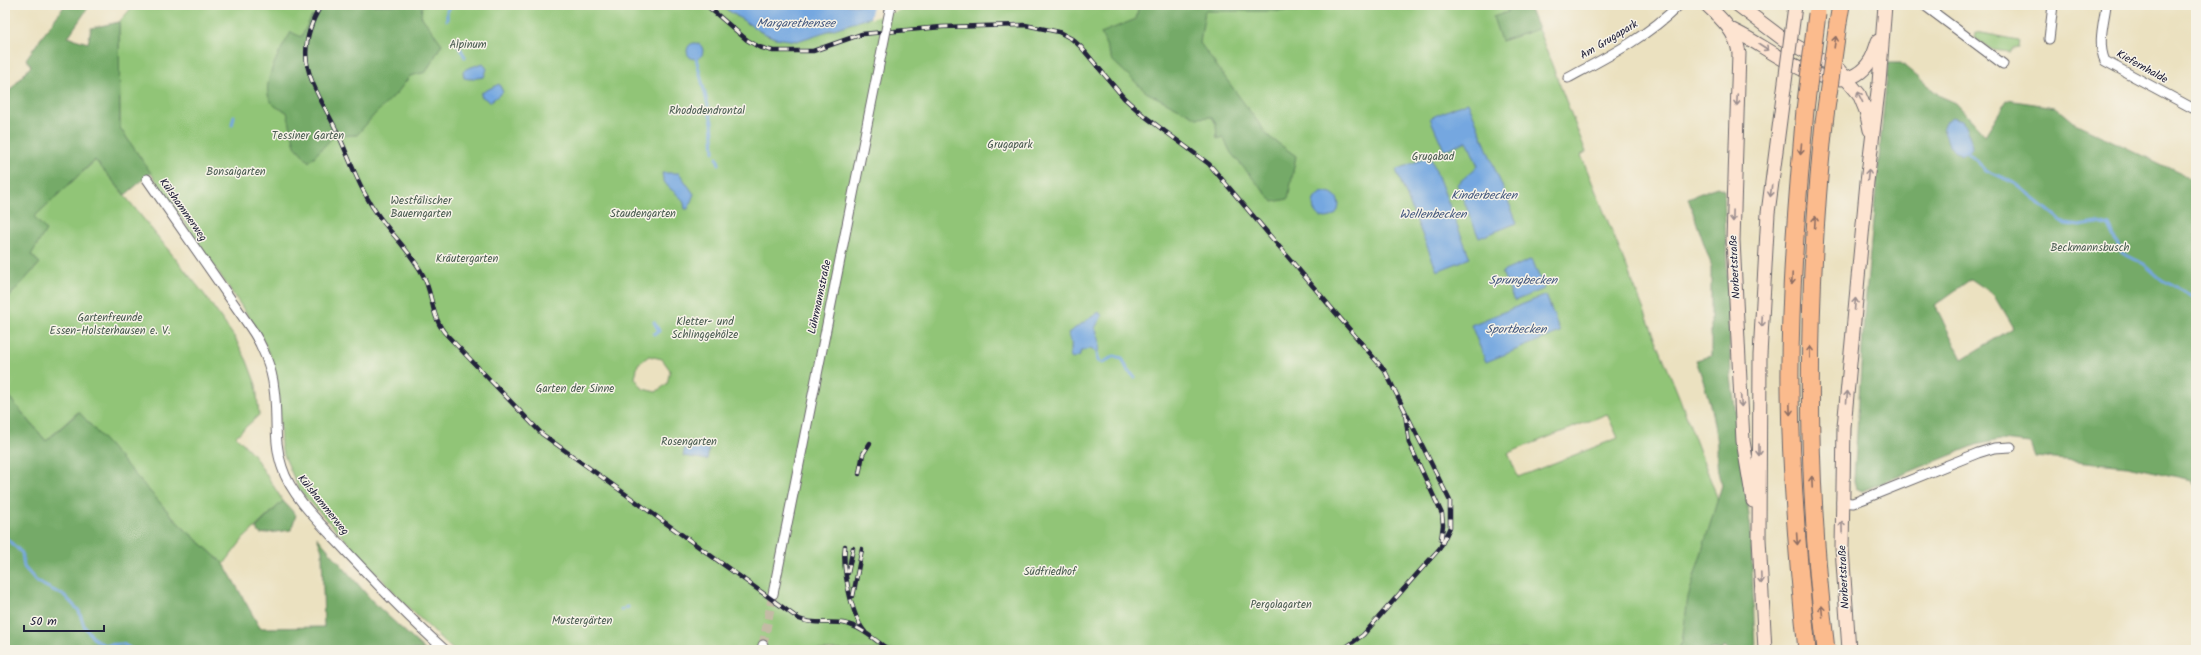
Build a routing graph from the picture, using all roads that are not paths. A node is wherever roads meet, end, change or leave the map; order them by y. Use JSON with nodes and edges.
{"nodes":[{"id":1,"x":891,"y":5,"type":"edge"},
{"id":2,"x":1679,"y":5,"type":"edge"},
{"id":3,"x":1707,"y":5,"type":"edge"},
{"id":4,"x":1738,"y":5,"type":"edge"},
{"id":5,"x":1840,"y":5,"type":"edge"},
{"id":6,"x":1885,"y":5,"type":"edge"},
{"id":7,"x":1924,"y":5,"type":"edge"},
{"id":8,"x":2053,"y":5,"type":"edge"},
{"id":9,"x":2106,"y":5,"type":"edge"},
{"id":10,"x":1796,"y":6,"type":"edge"},
{"id":11,"x":1818,"y":9,"type":"edge"},
{"id":12,"x":1730,"y":29,"type":"junction"},
{"id":13,"x":1882,"y":31,"type":"junction"},
{"id":14,"x":2049,"y":39,"type":"dead end"},
{"id":15,"x":2003,"y":64,"type":"dead end"},
{"id":16,"x":1568,"y":78,"type":"dead end"},
{"id":17,"x":1847,"y":78,"type":"junction"},
{"id":18,"x":2196,"y":110,"type":"edge"},
{"id":19,"x":1870,"y":146,"type":"junction"},
{"id":20,"x":147,"y":179,"type":"dead end"},
{"id":21,"x":2011,"y":447,"type":"dead end"},
{"id":22,"x":1841,"y":502,"type":"junction"},
{"id":23,"x":1759,"y":539,"type":"junction"},
{"id":24,"x":773,"y":594,"type":"tunnel mouth"},
{"id":25,"x":445,"y":650,"type":"edge"},
{"id":26,"x":1765,"y":650,"type":"edge"},
{"id":27,"x":1807,"y":650,"type":"edge"},
{"id":28,"x":1826,"y":650,"type":"edge"},
{"id":29,"x":1849,"y":650,"type":"edge"}],
"edges":[{"from":1,"to":24,"type":"street","name":"Lührmannstraße","bridge":true},
{"from":2,"to":16,"type":"street","name":"Am Grugapark"},
{"from":3,"to":12,"type":"main road","name":"Norbertstraße"},
{"from":4,"to":17,"type":"main road"},
{"from":28,"to":5,"type":"highway","one_way":true,"bridge":true},
{"from":6,"to":13,"type":"main road"},
{"from":7,"to":15,"type":"street"},
{"from":8,"to":14,"type":"street"},
{"from":9,"to":18,"type":"street","name":"Kiefernhalde"},
{"from":10,"to":23,"type":"main road","name":"Norbertstraße","one_way":true,"bridge":true},
{"from":11,"to":27,"type":"highway","one_way":true,"bridge":true},
{"from":12,"to":17,"type":"main road","one_way":true},
{"from":12,"to":23,"type":"main road","name":"Norbertstraße","one_way":true},
{"from":13,"to":17,"type":"main road"},
{"from":13,"to":19,"type":"main road"},
{"from":19,"to":17,"type":"main road","one_way":true},
{"from":22,"to":19,"type":"main road","name":"Norbertstraße","one_way":true},
{"from":20,"to":25,"type":"street","name":"Külshammerweg"},
{"from":21,"to":22,"type":"street"},
{"from":29,"to":22,"type":"main road","name":"Norbertstraße","one_way":true},
{"from":23,"to":26,"type":"main road","name":"Norbertstraße","one_way":true}]}
